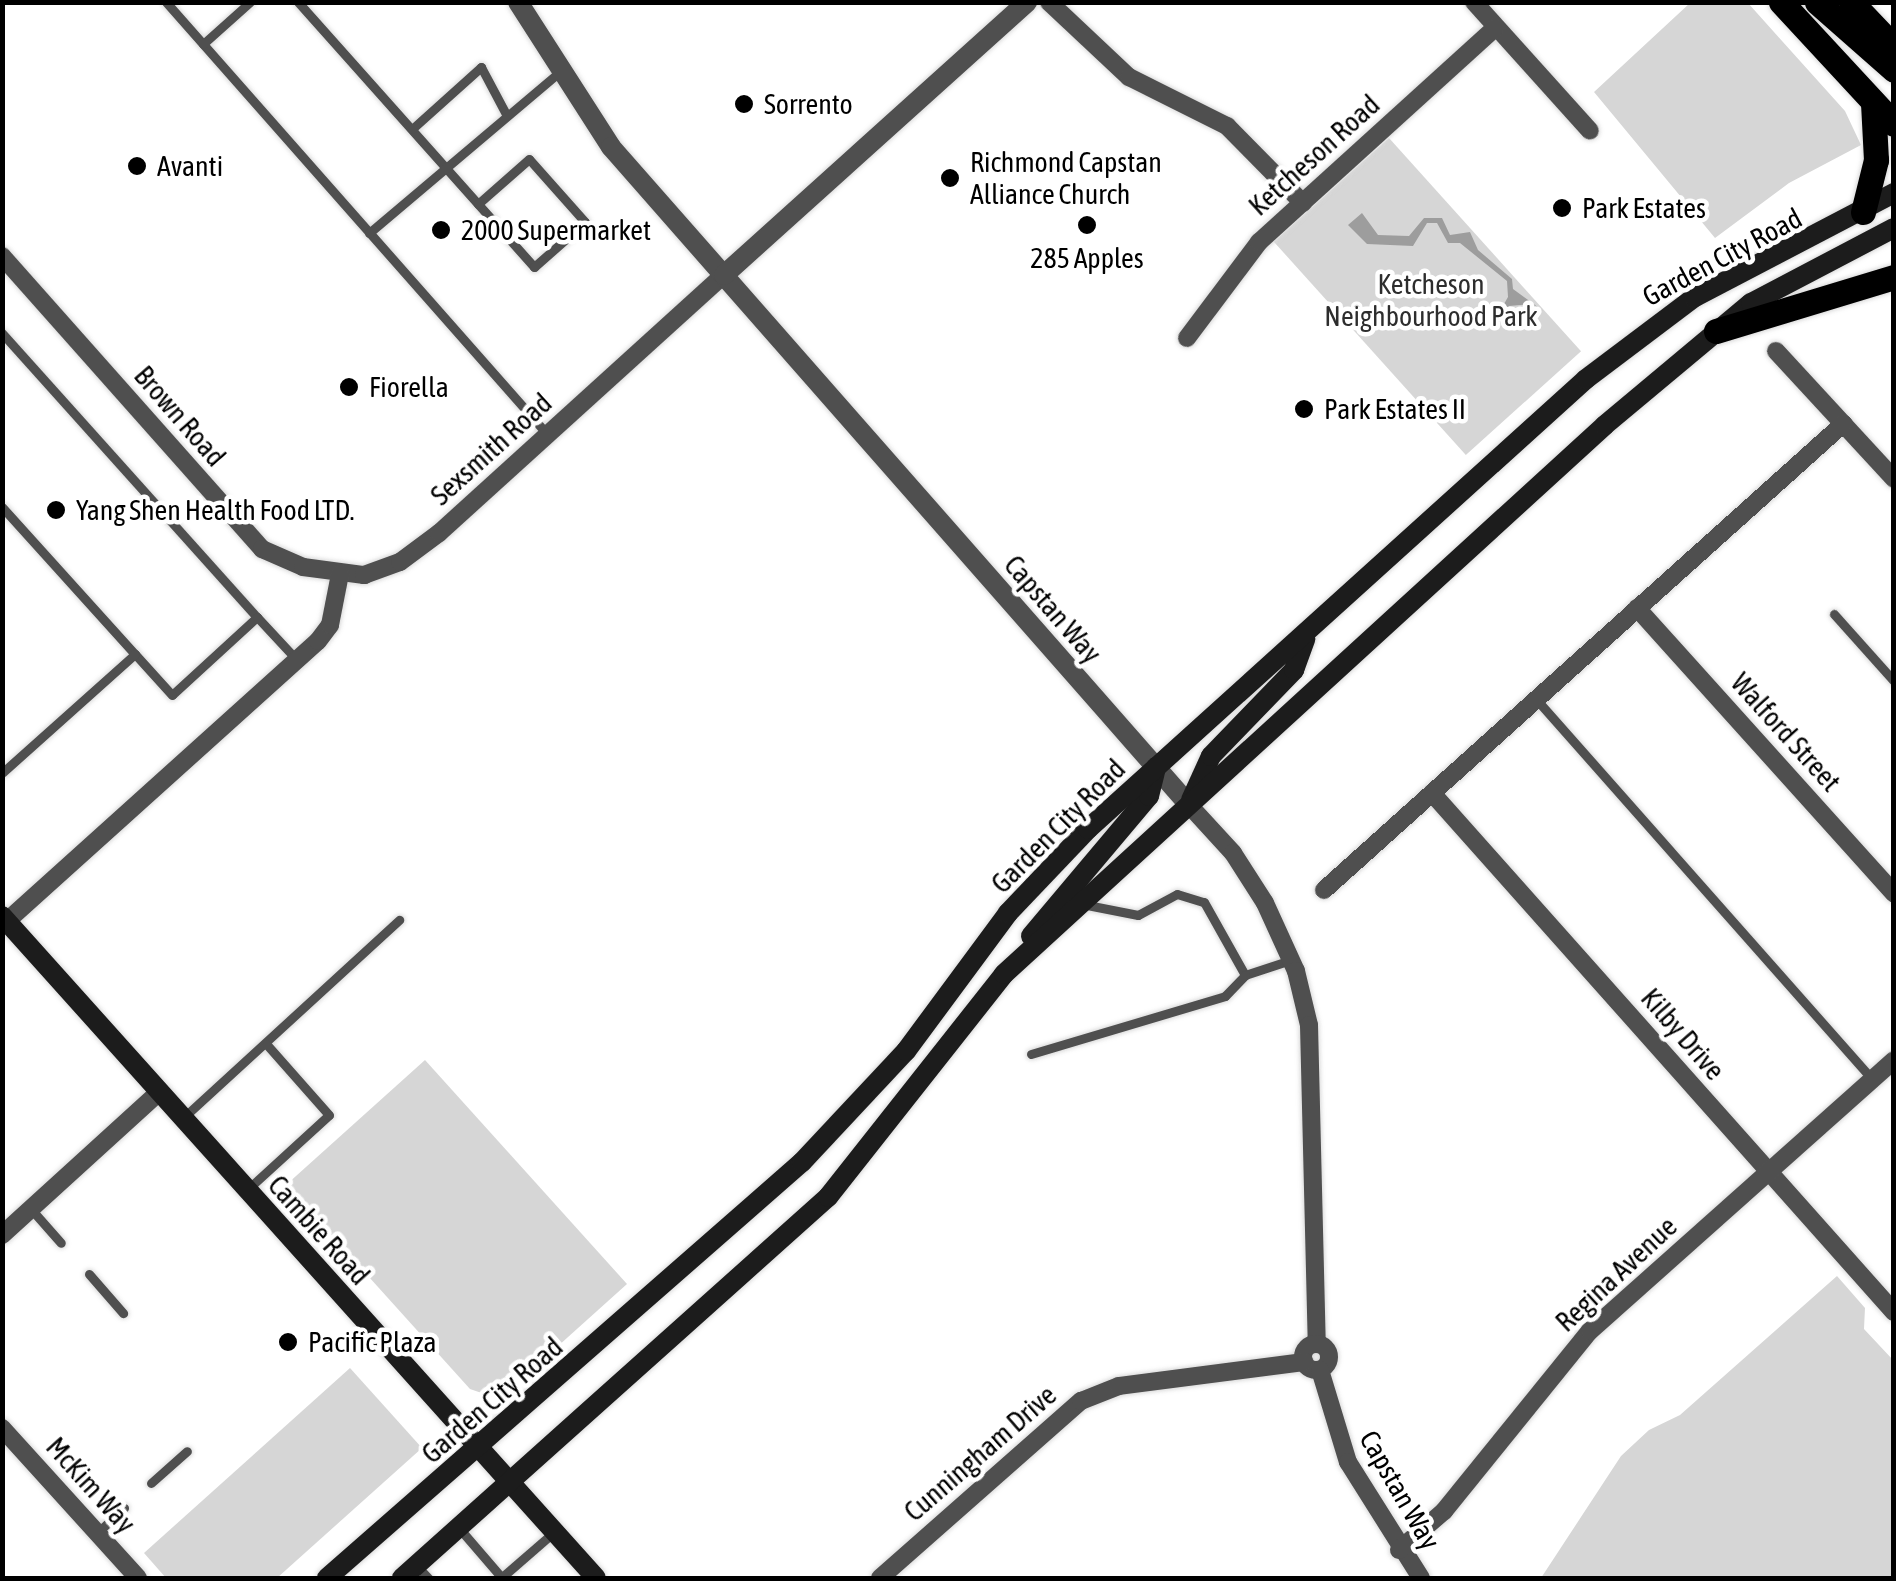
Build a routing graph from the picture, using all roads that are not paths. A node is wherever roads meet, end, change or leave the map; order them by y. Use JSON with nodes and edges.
{"nodes":[{"id":1,"x":166,"y":2,"type":"edge"},
{"id":2,"x":250,"y":2,"type":"edge"},
{"id":3,"x":298,"y":2,"type":"edge"},
{"id":4,"x":518,"y":2,"type":"edge"},
{"id":5,"x":1026,"y":2,"type":"edge"},
{"id":6,"x":1049,"y":2,"type":"edge"},
{"id":7,"x":1474,"y":2,"type":"edge"},
{"id":8,"x":1781,"y":2,"type":"edge"},
{"id":9,"x":1817,"y":2,"type":"edge"},
{"id":10,"x":1851,"y":2,"type":"edge"},
{"id":11,"x":1495,"y":28,"type":"junction"},
{"id":12,"x":203,"y":44,"type":"junction"},
{"id":13,"x":1894,"y":47,"type":"edge"},
{"id":14,"x":1894,"y":70,"type":"edge"},
{"id":15,"x":558,"y":73,"type":"junction"},
{"id":16,"x":1873,"y":102,"type":"junction"},
{"id":17,"x":507,"y":116,"type":"junction"},
{"id":18,"x":1894,"y":124,"type":"edge"},
{"id":19,"x":412,"y":129,"type":"junction"},
{"id":20,"x":1590,"y":131,"type":"dead end"},
{"id":21,"x":444,"y":166,"type":"junction"},
{"id":22,"x":1894,"y":194,"type":"edge"},
{"id":23,"x":1303,"y":203,"type":"junction"},
{"id":24,"x":478,"y":204,"type":"junction"},
{"id":25,"x":1863,"y":212,"type":"junction"},
{"id":26,"x":1894,"y":228,"type":"edge"},
{"id":27,"x":369,"y":233,"type":"junction"},
{"id":28,"x":2,"y":256,"type":"edge"},
{"id":29,"x":724,"y":275,"type":"junction"},
{"id":30,"x":1894,"y":277,"type":"edge"},
{"id":31,"x":1716,"y":331,"type":"junction"},
{"id":32,"x":2,"y":334,"type":"edge"},
{"id":33,"x":1187,"y":338,"type":"dead end"},
{"id":34,"x":1776,"y":351,"type":"dead end"},
{"id":35,"x":1844,"y":424,"type":"junction"},
{"id":36,"x":548,"y":434,"type":"junction"},
{"id":37,"x":1894,"y":479,"type":"edge"},
{"id":38,"x":2,"y":506,"type":"edge"},
{"id":39,"x":340,"y":574,"type":"junction"},
{"id":40,"x":1637,"y":608,"type":"junction"},
{"id":41,"x":1834,"y":614,"type":"dead end"},
{"id":42,"x":257,"y":618,"type":"junction"},
{"id":43,"x":1308,"y":632,"type":"junction"},
{"id":44,"x":135,"y":654,"type":"junction"},
{"id":45,"x":297,"y":660,"type":"junction"},
{"id":46,"x":1894,"y":680,"type":"edge"},
{"id":47,"x":1535,"y":698,"type":"junction"},
{"id":48,"x":1156,"y":768,"type":"junction"},
{"id":49,"x":2,"y":774,"type":"edge"},
{"id":50,"x":1432,"y":792,"type":"junction"},
{"id":51,"x":1189,"y":805,"type":"junction"},
{"id":52,"x":1324,"y":890,"type":"dead end"},
{"id":53,"x":1894,"y":894,"type":"edge"},
{"id":54,"x":1080,"y":904,"type":"junction"},
{"id":55,"x":398,"y":920,"type":"dead end"},
{"id":56,"x":4,"y":921,"type":"edge"},
{"id":57,"x":1291,"y":960,"type":"junction"},
{"id":58,"x":1004,"y":974,"type":"junction"},
{"id":59,"x":1246,"y":975,"type":"junction"},
{"id":60,"x":268,"y":1045,"type":"junction"},
{"id":61,"x":1031,"y":1054,"type":"dead end"},
{"id":62,"x":1894,"y":1060,"type":"edge"},
{"id":63,"x":1872,"y":1079,"type":"junction"},
{"id":64,"x":158,"y":1092,"type":"junction"},
{"id":65,"x":182,"y":1119,"type":"junction"},
{"id":66,"x":1768,"y":1172,"type":"junction"},
{"id":67,"x":246,"y":1190,"type":"junction"},
{"id":68,"x":31,"y":1209,"type":"junction"},
{"id":69,"x":2,"y":1235,"type":"edge"},
{"id":70,"x":61,"y":1243,"type":"dead end"},
{"id":71,"x":88,"y":1274,"type":"dead end"},
{"id":72,"x":1894,"y":1312,"type":"edge"},
{"id":73,"x":123,"y":1313,"type":"dead end"},
{"id":74,"x":1312,"y":1366,"type":"junction"},
{"id":75,"x":2,"y":1428,"type":"edge"},
{"id":76,"x":478,"y":1448,"type":"junction"},
{"id":77,"x":187,"y":1451,"type":"dead end"},
{"id":78,"x":152,"y":1483,"type":"dead end"},
{"id":79,"x":510,"y":1483,"type":"junction"},
{"id":80,"x":124,"y":1508,"type":"dead end"},
{"id":81,"x":459,"y":1528,"type":"junction"},
{"id":82,"x":97,"y":1532,"type":"junction"},
{"id":83,"x":554,"y":1532,"type":"junction"},
{"id":84,"x":1400,"y":1550,"type":"junction"},
{"id":85,"x":416,"y":1574,"type":"edge"},
{"id":86,"x":138,"y":1578,"type":"edge"},
{"id":87,"x":327,"y":1578,"type":"edge"},
{"id":88,"x":502,"y":1578,"type":"edge"},
{"id":89,"x":596,"y":1578,"type":"edge"},
{"id":90,"x":880,"y":1578,"type":"edge"},
{"id":91,"x":1421,"y":1578,"type":"edge"}],
"edges":[{"from":1,"to":12,"type":"lane"},
{"from":2,"to":12,"type":"lane"},
{"from":3,"to":19,"type":"lane"},
{"from":4,"to":15,"type":"street","name":"Capstan Way"},
{"from":5,"to":29,"type":"street","name":"Sexsmith Road"},
{"from":6,"to":23,"type":"street"},
{"from":7,"to":11,"type":"street"},
{"from":8,"to":16,"type":"main road"},
{"from":9,"to":14,"type":"main road"},
{"from":10,"to":13,"type":"main road"},
{"from":11,"to":20,"type":"street"},
{"from":11,"to":23,"type":"street","name":"Ketcheson Road"},
{"from":12,"to":27,"type":"lane"},
{"from":15,"to":17,"type":"lane"},
{"from":15,"to":29,"type":"street","name":"Capstan Way"},
{"from":16,"to":18,"type":"main road"},
{"from":16,"to":25,"type":"main road"},
{"from":17,"to":19,"type":"lane"},
{"from":17,"to":21,"type":"lane"},
{"from":19,"to":21,"type":"lane"},
{"from":21,"to":24,"type":"lane"},
{"from":21,"to":27,"type":"lane"},
{"from":22,"to":25,"type":"main road","name":"Garden City Road"},
{"from":23,"to":33,"type":"street","name":"Ketcheson Road"},
{"from":24,"to":24,"type":"lane"},
{"from":25,"to":43,"type":"main road","name":"Garden City Road"},
{"from":26,"to":31,"type":"main road","name":"Garden City Road"},
{"from":27,"to":36,"type":"lane"},
{"from":28,"to":39,"type":"street","name":"Brown Road"},
{"from":29,"to":36,"type":"street","name":"Sexsmith Road"},
{"from":29,"to":48,"type":"street","name":"Capstan Way"},
{"from":30,"to":31,"type":"main road"},
{"from":31,"to":51,"type":"main road","name":"Garden City Road"},
{"from":32,"to":42,"type":"lane"},
{"from":34,"to":35,"type":"street"},
{"from":35,"to":37,"type":"street"},
{"from":35,"to":40,"type":"street"},
{"from":36,"to":39,"type":"street","name":"Sexsmith Road"},
{"from":38,"to":44,"type":"lane"},
{"from":39,"to":45,"type":"street"},
{"from":40,"to":47,"type":"street"},
{"from":40,"to":53,"type":"street","name":"Walford Street"},
{"from":41,"to":46,"type":"lane"},
{"from":42,"to":44,"type":"lane"},
{"from":42,"to":45,"type":"lane"},
{"from":43,"to":48,"type":"main road","name":"Garden City Road"},
{"from":43,"to":51,"type":"main road"},
{"from":44,"to":49,"type":"lane"},
{"from":45,"to":56,"type":"street"},
{"from":47,"to":50,"type":"street"},
{"from":47,"to":63,"type":"lane"},
{"from":48,"to":51,"type":"street","name":"Capstan Way"},
{"from":48,"to":58,"type":"main road"},
{"from":48,"to":76,"type":"main road","name":"Garden City Road"},
{"from":50,"to":52,"type":"street"},
{"from":50,"to":66,"type":"street","name":"Kilby Drive"},
{"from":51,"to":54,"type":"main road","name":"Garden City Road"},
{"from":51,"to":57,"type":"street","name":"Capstan Way"},
{"from":54,"to":58,"type":"main road","name":"Garden City Road"},
{"from":54,"to":59,"type":"lane"},
{"from":55,"to":60,"type":"lane"},
{"from":56,"to":64,"type":"main road","name":"Cambie Road"},
{"from":57,"to":59,"type":"lane"},
{"from":57,"to":74,"type":"street","name":"Capstan Way"},
{"from":58,"to":79,"type":"main road","name":"Garden City Road"},
{"from":59,"to":61,"type":"lane"},
{"from":60,"to":65,"type":"lane"},
{"from":60,"to":67,"type":"lane"},
{"from":62,"to":63,"type":"street","name":"Regina Avenue"},
{"from":63,"to":66,"type":"street","name":"Regina Avenue"},
{"from":64,"to":65,"type":"main road","name":"Cambie Road"},
{"from":64,"to":68,"type":"street"},
{"from":65,"to":67,"type":"main road","name":"Cambie Road"},
{"from":66,"to":72,"type":"street","name":"Kilby Drive"},
{"from":66,"to":84,"type":"street","name":"Regina Avenue"},
{"from":67,"to":76,"type":"main road","name":"Cambie Road"},
{"from":68,"to":69,"type":"street"},
{"from":68,"to":70,"type":"lane"},
{"from":71,"to":73,"type":"lane"},
{"from":74,"to":84,"type":"street","name":"Capstan Way"},
{"from":74,"to":90,"type":"street","name":"Cunningham Drive"},
{"from":75,"to":82,"type":"street","name":"McKim Way"},
{"from":76,"to":79,"type":"main road","name":"Cambie Road"},
{"from":76,"to":87,"type":"main road","name":"Garden City Road"},
{"from":77,"to":78,"type":"lane"},
{"from":79,"to":81,"type":"main road","name":"Garden City Road"},
{"from":79,"to":83,"type":"main road","name":"Cambie Road"},
{"from":80,"to":82,"type":"lane"},
{"from":81,"to":85,"type":"main road","name":"Garden City Road"},
{"from":81,"to":88,"type":"lane"},
{"from":82,"to":86,"type":"street","name":"McKim Way"},
{"from":83,"to":88,"type":"lane"},
{"from":83,"to":89,"type":"main road","name":"Cambie Road"},
{"from":84,"to":91,"type":"street","name":"Capstan Way"}]}
